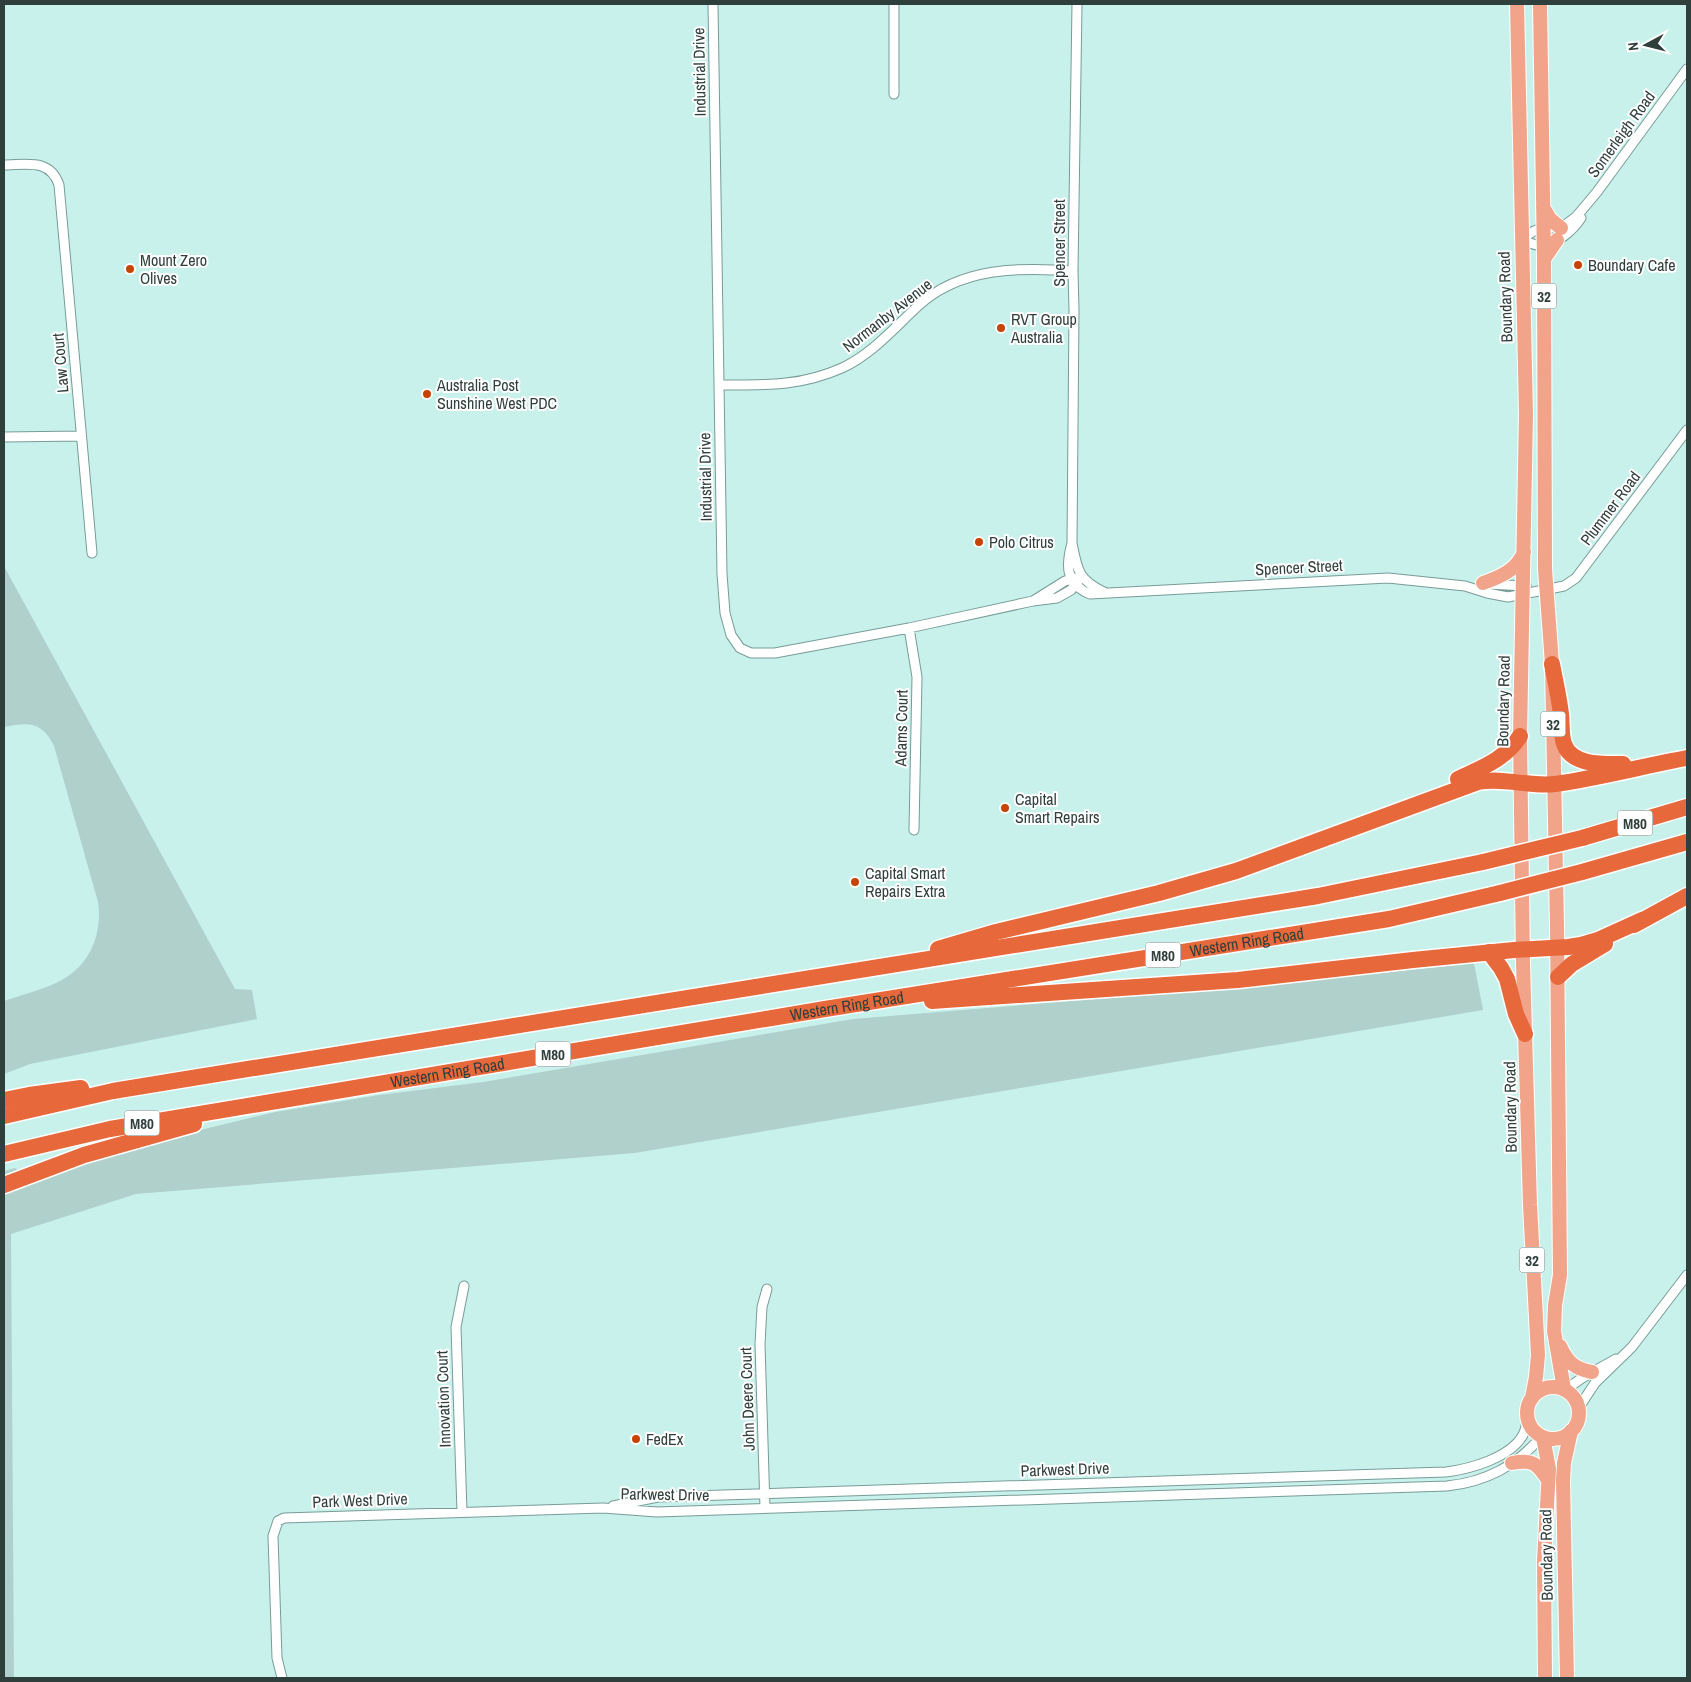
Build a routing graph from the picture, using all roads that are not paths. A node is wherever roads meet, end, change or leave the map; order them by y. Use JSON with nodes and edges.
{"nodes":[{"id":1,"x":713,"y":4,"type":"edge"},
{"id":2,"x":894,"y":4,"type":"edge"},
{"id":3,"x":1077,"y":4,"type":"edge"},
{"id":4,"x":1517,"y":4,"type":"edge"},
{"id":5,"x":1540,"y":4,"type":"edge"},
{"id":6,"x":1687,"y":69,"type":"edge"},
{"id":7,"x":894,"y":94,"type":"dead end"},
{"id":8,"x":4,"y":165,"type":"edge"},
{"id":9,"x":1597,"y":192,"type":"junction"},
{"id":10,"x":1543,"y":207,"type":"junction"},
{"id":11,"x":1543,"y":228,"type":"junction"},
{"id":12,"x":1559,"y":234,"type":"junction"},
{"id":13,"x":1521,"y":239,"type":"junction"},
{"id":14,"x":1544,"y":252,"type":"junction"},
{"id":15,"x":1073,"y":271,"type":"junction"},
{"id":16,"x":718,"y":385,"type":"junction"},
{"id":17,"x":1687,"y":430,"type":"edge"},
{"id":18,"x":81,"y":436,"type":"junction"},
{"id":19,"x":4,"y":437,"type":"edge"},
{"id":20,"x":1524,"y":552,"type":"junction"},
{"id":21,"x":92,"y":553,"type":"dead end"},
{"id":22,"x":1076,"y":580,"type":"junction"},
{"id":23,"x":1483,"y":583,"type":"junction"},
{"id":24,"x":1465,"y":586,"type":"junction"},
{"id":25,"x":1546,"y":589,"type":"junction"},
{"id":26,"x":1523,"y":590,"type":"junction"},
{"id":27,"x":909,"y":628,"type":"junction"},
{"id":28,"x":1552,"y":664,"type":"junction"},
{"id":29,"x":1520,"y":736,"type":"junction"},
{"id":30,"x":1687,"y":758,"type":"edge"},
{"id":31,"x":1650,"y":764,"type":"junction"},
{"id":32,"x":1520,"y":783,"type":"junction"},
{"id":33,"x":1554,"y":784,"type":"junction"},
{"id":34,"x":1687,"y":807,"type":"edge"},
{"id":35,"x":1353,"y":827,"type":"junction"},
{"id":36,"x":914,"y":830,"type":"dead end"},
{"id":37,"x":1687,"y":842,"type":"edge"},
{"id":38,"x":1687,"y":896,"type":"edge"},
{"id":39,"x":1642,"y":920,"type":"junction"},
{"id":40,"x":1557,"y":948,"type":"junction"},
{"id":41,"x":1523,"y":950,"type":"junction"},
{"id":42,"x":1489,"y":952,"type":"junction"},
{"id":43,"x":881,"y":966,"type":"junction"},
{"id":44,"x":1558,"y":976,"type":"junction"},
{"id":45,"x":825,"y":1009,"type":"junction"},
{"id":46,"x":1525,"y":1034,"type":"junction"},
{"id":47,"x":322,"y":1056,"type":"junction"},
{"id":48,"x":4,"y":1100,"type":"edge"},
{"id":49,"x":281,"y":1100,"type":"junction"},
{"id":50,"x":4,"y":1116,"type":"edge"},
{"id":51,"x":4,"y":1154,"type":"edge"},
{"id":52,"x":4,"y":1185,"type":"edge"},
{"id":53,"x":1687,"y":1276,"type":"edge"},
{"id":54,"x":464,"y":1286,"type":"dead end"},
{"id":55,"x":767,"y":1289,"type":"dead end"},
{"id":56,"x":1554,"y":1331,"type":"junction"},
{"id":57,"x":1622,"y":1357,"type":"junction"},
{"id":58,"x":1592,"y":1372,"type":"junction"},
{"id":59,"x":1564,"y":1390,"type":"junction"},
{"id":60,"x":1532,"y":1398,"type":"junction"},
{"id":61,"x":1578,"y":1409,"type":"junction"},
{"id":62,"x":1527,"y":1416,"type":"junction"},
{"id":63,"x":1571,"y":1431,"type":"junction"},
{"id":64,"x":1542,"y":1436,"type":"junction"},
{"id":65,"x":1512,"y":1463,"type":"junction"},
{"id":66,"x":1308,"y":1477,"type":"junction"},
{"id":67,"x":1548,"y":1480,"type":"junction"},
{"id":68,"x":1308,"y":1490,"type":"junction"},
{"id":69,"x":765,"y":1493,"type":"junction"},
{"id":70,"x":603,"y":1508,"type":"junction"},
{"id":71,"x":765,"y":1508,"type":"junction"},
{"id":72,"x":462,"y":1512,"type":"junction"},
{"id":73,"x":282,"y":1678,"type":"edge"},
{"id":74,"x":1545,"y":1678,"type":"edge"},
{"id":75,"x":1567,"y":1678,"type":"edge"}],
"edges":[{"from":1,"to":16,"type":"street","name":"Industrial Drive"},
{"from":2,"to":7,"type":"street"},
{"from":3,"to":15,"type":"street","name":"Spencer Street"},
{"from":4,"to":13,"type":"main road","name":"Boundary Road","number":"32"},
{"from":5,"to":10,"type":"main road","number":"32"},
{"from":6,"to":9,"type":"street","name":"Somerleigh Road"},
{"from":8,"to":18,"type":"street","name":"Law Court"},
{"from":9,"to":12,"type":"street","name":"Somerleigh Road"},
{"from":9,"to":12,"type":"street","name":"Somerleigh Road"},
{"from":10,"to":11,"type":"main road","number":"32"},
{"from":10,"to":12,"type":"main road"},
{"from":11,"to":12,"type":"street"},
{"from":11,"to":13,"type":"street"},
{"from":11,"to":14,"type":"main road","number":"32"},
{"from":12,"to":14,"type":"main road"},
{"from":13,"to":14,"type":"street"},
{"from":13,"to":20,"type":"main road","name":"Boundary Road","number":"32"},
{"from":14,"to":25,"type":"main road","number":"32"},
{"from":15,"to":16,"type":"street","name":"Normanby Avenue"},
{"from":15,"to":22,"type":"street","name":"Spencer Street"},
{"from":16,"to":27,"type":"street","name":"Industrial Drive"},
{"from":17,"to":25,"type":"street","name":"Plummer Road"},
{"from":18,"to":19,"type":"street"},
{"from":18,"to":21,"type":"street","name":"Law Court"},
{"from":20,"to":23,"type":"main road"},
{"from":20,"to":26,"type":"main road","name":"Boundary Road","number":"32"},
{"from":22,"to":24,"type":"street","name":"Spencer Street"},
{"from":22,"to":27,"type":"street","name":"Industrial Drive"},
{"from":23,"to":24,"type":"street","name":"Spencer Street"},
{"from":23,"to":26,"type":"street","name":"Spencer Street"},
{"from":24,"to":26,"type":"street","name":"Spencer Street"},
{"from":25,"to":26,"type":"street","name":"Plummer Road"},
{"from":25,"to":28,"type":"main road","number":"32"},
{"from":26,"to":29,"type":"main road","name":"Boundary Road","number":"32"},
{"from":27,"to":36,"type":"street","name":"Adams Court"},
{"from":28,"to":31,"type":"highway"},
{"from":28,"to":33,"type":"main road","number":"32"},
{"from":29,"to":32,"type":"main road","name":"Boundary Road","number":"32"},
{"from":29,"to":35,"type":"highway"},
{"from":30,"to":31,"type":"highway"},
{"from":31,"to":33,"type":"highway"},
{"from":32,"to":33,"type":"highway"},
{"from":32,"to":35,"type":"highway"},
{"from":32,"to":41,"type":"main road","name":"Boundary Road","number":"32"},
{"from":33,"to":40,"type":"main road","number":"32"},
{"from":34,"to":43,"type":"highway","name":"Western Ring Road","number":"M80","bridge":true},
{"from":35,"to":43,"type":"highway"},
{"from":37,"to":45,"type":"highway","name":"Western Ring Road","number":"M80","bridge":true},
{"from":38,"to":39,"type":"highway"},
{"from":39,"to":40,"type":"highway"},
{"from":39,"to":44,"type":"highway"},
{"from":40,"to":41,"type":"highway"},
{"from":40,"to":44,"type":"main road","number":"32"},
{"from":41,"to":42,"type":"highway"},
{"from":41,"to":46,"type":"main road","name":"Boundary Road","number":"32"},
{"from":42,"to":45,"type":"highway"},
{"from":42,"to":46,"type":"highway"},
{"from":43,"to":47,"type":"highway","name":"Western Ring Road","number":"M80"},
{"from":44,"to":56,"type":"main road","number":"32"},
{"from":45,"to":49,"type":"highway","name":"Western Ring Road","number":"M80"},
{"from":46,"to":60,"type":"main road","name":"Boundary Road","number":"32"},
{"from":47,"to":48,"type":"highway"},
{"from":47,"to":50,"type":"highway","name":"Western Ring Road","number":"M80"},
{"from":49,"to":51,"type":"highway","name":"Western Ring Road","number":"M80"},
{"from":49,"to":52,"type":"highway"},
{"from":53,"to":57,"type":"street"},
{"from":54,"to":72,"type":"street","name":"Innovation Court"},
{"from":55,"to":69,"type":"street","name":"John Deere Court"},
{"from":56,"to":58,"type":"main road"},
{"from":56,"to":59,"type":"main road","number":"32"},
{"from":57,"to":58,"type":"street"},
{"from":57,"to":61,"type":"street"},
{"from":58,"to":59,"type":"street"},
{"from":59,"to":60,"type":"main road"},
{"from":59,"to":61,"type":"main road","number":"32"},
{"from":60,"to":62,"type":"main road","number":"32"},
{"from":61,"to":63,"type":"main road"},
{"from":62,"to":64,"type":"main road"},
{"from":62,"to":66,"type":"street","name":"Parkwest Drive"},
{"from":63,"to":64,"type":"main road"},
{"from":63,"to":75,"type":"main road","name":"Boundary Road"},
{"from":64,"to":65,"type":"street","name":"Parkwest Drive"},
{"from":64,"to":67,"type":"main road","name":"Boundary Road"},
{"from":65,"to":67,"type":"main road"},
{"from":65,"to":68,"type":"street","name":"Parkwest Drive"},
{"from":66,"to":68,"type":"street"},
{"from":66,"to":69,"type":"street","name":"Parkwest Drive"},
{"from":67,"to":74,"type":"main road","name":"Boundary Road"},
{"from":68,"to":71,"type":"street","name":"Parkwest Drive"},
{"from":69,"to":70,"type":"street","name":"Parkwest Drive"},
{"from":69,"to":71,"type":"street","name":"John Deere Court"},
{"from":70,"to":71,"type":"street","name":"Parkwest Drive"},
{"from":70,"to":72,"type":"street","name":"Park West Drive"},
{"from":72,"to":73,"type":"street","name":"Park West Drive"}]}
